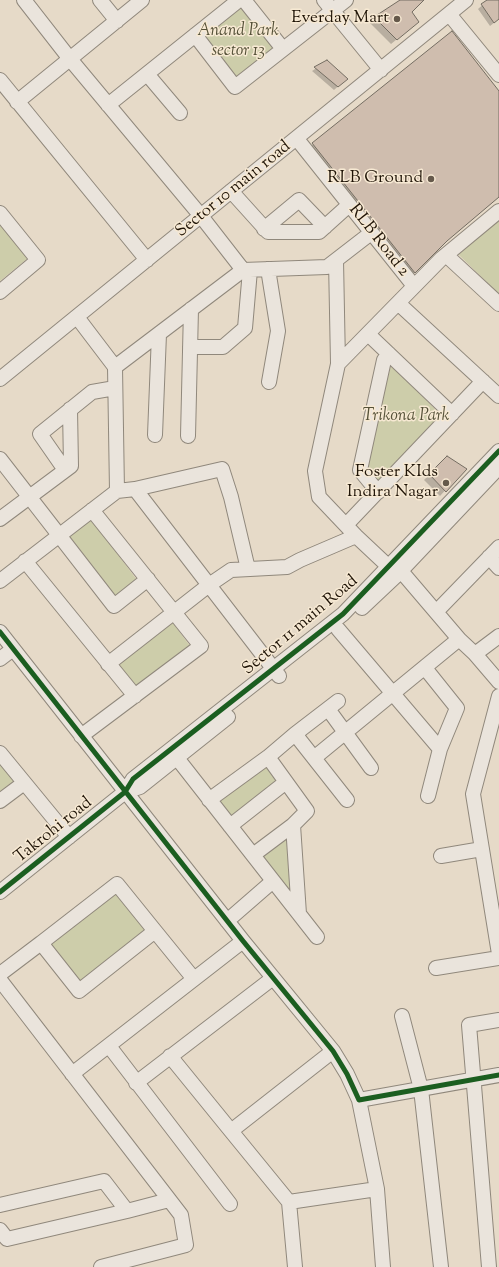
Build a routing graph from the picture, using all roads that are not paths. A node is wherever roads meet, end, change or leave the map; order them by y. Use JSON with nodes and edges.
{"nodes":[{"id":1,"x":24,"y":0,"type":"edge"},
{"id":2,"x":100,"y":0,"type":"edge"},
{"id":3,"x":142,"y":0,"type":"edge"},
{"id":4,"x":239,"y":0,"type":"edge"},
{"id":5,"x":244,"y":0,"type":"edge"},
{"id":6,"x":346,"y":0,"type":"edge"},
{"id":7,"x":466,"y":0,"type":"edge"},
{"id":8,"x":328,"y":5,"type":"edge"},
{"id":9,"x":449,"y":14,"type":"junction"},
{"id":10,"x":117,"y":21,"type":"junction"},
{"id":11,"x":195,"y":36,"type":"junction"},
{"id":12,"x":284,"y":49,"type":"junction"},
{"id":13,"x":70,"y":59,"type":"junction"},
{"id":14,"x":381,"y":70,"type":"junction"},
{"id":15,"x":147,"y":74,"type":"junction"},
{"id":16,"x":499,"y":74,"type":"edge"},
{"id":17,"x":0,"y":80,"type":"edge"},
{"id":18,"x":17,"y":102,"type":"junction"},
{"id":19,"x":108,"y":105,"type":"junction"},
{"id":20,"x":180,"y":113,"type":"dead end"},
{"id":21,"x":297,"y":139,"type":"junction"},
{"id":22,"x":231,"y":191,"type":"junction"},
{"id":23,"x":349,"y":205,"type":"junction"},
{"id":24,"x":499,"y":211,"type":"edge"},
{"id":25,"x":0,"y":213,"type":"edge"},
{"id":26,"x":201,"y":216,"type":"junction"},
{"id":27,"x":325,"y":227,"type":"junction"},
{"id":28,"x":264,"y":229,"type":"junction"},
{"id":29,"x":371,"y":232,"type":"junction"},
{"id":30,"x":446,"y":255,"type":"junction"},
{"id":31,"x":147,"y":260,"type":"junction"},
{"id":32,"x":336,"y":260,"type":"junction"},
{"id":33,"x":268,"y":269,"type":"junction"},
{"id":34,"x":246,"y":270,"type":"junction"},
{"id":35,"x":414,"y":286,"type":"junction"},
{"id":36,"x":0,"y":292,"type":"edge"},
{"id":37,"x":398,"y":302,"type":"junction"},
{"id":38,"x":499,"y":304,"type":"edge"},
{"id":39,"x":191,"y":309,"type":"junction"},
{"id":40,"x":77,"y":317,"type":"junction"},
{"id":41,"x":159,"y":334,"type":"junction"},
{"id":42,"x":368,"y":334,"type":"junction"},
{"id":43,"x":190,"y":347,"type":"junction"},
{"id":44,"x":389,"y":354,"type":"junction"},
{"id":45,"x":338,"y":364,"type":"junction"},
{"id":46,"x":115,"y":367,"type":"junction"},
{"id":47,"x":2,"y":372,"type":"edge"},
{"id":48,"x":483,"y":381,"type":"junction"},
{"id":49,"x":269,"y":382,"type":"dead end"},
{"id":50,"x":115,"y":388,"type":"junction"},
{"id":51,"x":499,"y":396,"type":"edge"},
{"id":52,"x":70,"y":410,"type":"junction"},
{"id":53,"x":452,"y":414,"type":"junction"},
{"id":54,"x":156,"y":435,"type":"dead end"},
{"id":55,"x":188,"y":436,"type":"dead end"},
{"id":56,"x":499,"y":451,"type":"edge"},
{"id":57,"x":2,"y":466,"type":"edge"},
{"id":58,"x":499,"y":467,"type":"edge"},
{"id":59,"x":65,"y":470,"type":"junction"},
{"id":60,"x":135,"y":490,"type":"junction"},
{"id":61,"x":117,"y":491,"type":"junction"},
{"id":62,"x":378,"y":492,"type":"junction"},
{"id":63,"x":29,"y":497,"type":"junction"},
{"id":64,"x":92,"y":510,"type":"junction"},
{"id":65,"x":0,"y":519,"type":"edge"},
{"id":66,"x":346,"y":525,"type":"junction"},
{"id":67,"x":58,"y":536,"type":"junction"},
{"id":68,"x":356,"y":536,"type":"junction"},
{"id":69,"x":499,"y":547,"type":"edge"},
{"id":70,"x":489,"y":557,"type":"junction"},
{"id":71,"x":25,"y":561,"type":"junction"},
{"id":72,"x":499,"y":568,"type":"edge"},
{"id":73,"x":248,"y":569,"type":"junction"},
{"id":74,"x":395,"y":569,"type":"junction"},
{"id":75,"x":148,"y":579,"type":"junction"},
{"id":76,"x":0,"y":581,"type":"edge"},
{"id":77,"x":209,"y":585,"type":"junction"},
{"id":78,"x":174,"y":612,"type":"junction"},
{"id":79,"x":436,"y":612,"type":"junction"},
{"id":80,"x":338,"y":629,"type":"junction"},
{"id":81,"x":0,"y":632,"type":"edge"},
{"id":82,"x":499,"y":636,"type":"edge"},
{"id":83,"x":459,"y":639,"type":"junction"},
{"id":84,"x":13,"y":650,"type":"junction"},
{"id":85,"x":475,"y":654,"type":"junction"},
{"id":86,"x":0,"y":659,"type":"edge"},
{"id":87,"x":108,"y":664,"type":"junction"},
{"id":88,"x":425,"y":668,"type":"junction"},
{"id":89,"x":276,"y":672,"type":"junction"},
{"id":90,"x":499,"y":682,"type":"edge"},
{"id":91,"x":393,"y":693,"type":"junction"},
{"id":92,"x":134,"y":696,"type":"junction"},
{"id":93,"x":499,"y":696,"type":"edge"},
{"id":94,"x":346,"y":732,"type":"junction"},
{"id":95,"x":295,"y":734,"type":"junction"},
{"id":96,"x":82,"y":736,"type":"junction"},
{"id":97,"x":440,"y":749,"type":"junction"},
{"id":98,"x":0,"y":753,"type":"edge"},
{"id":99,"x":268,"y":757,"type":"junction"},
{"id":100,"x":177,"y":758,"type":"junction"},
{"id":101,"x":314,"y":758,"type":"junction"},
{"id":102,"x":372,"y":768,"type":"dead end"},
{"id":103,"x":286,"y":782,"type":"junction"},
{"id":104,"x":24,"y":783,"type":"junction"},
{"id":105,"x":125,"y":792,"type":"junction"},
{"id":106,"x":428,"y":796,"type":"dead end"},
{"id":107,"x":209,"y":800,"type":"junction"},
{"id":108,"x":347,"y":800,"type":"dead end"},
{"id":109,"x":0,"y":802,"type":"edge"},
{"id":110,"x":293,"y":824,"type":"junction"},
{"id":111,"x":230,"y":826,"type":"junction"},
{"id":112,"x":69,"y":837,"type":"junction"},
{"id":113,"x":482,"y":849,"type":"junction"},
{"id":114,"x":253,"y":855,"type":"junction"},
{"id":115,"x":441,"y":856,"type":"dead end"},
{"id":116,"x":273,"y":881,"type":"junction"},
{"id":117,"x":0,"y":892,"type":"edge"},
{"id":118,"x":299,"y":914,"type":"junction"},
{"id":119,"x":227,"y":921,"type":"junction"},
{"id":120,"x":155,"y":931,"type":"junction"},
{"id":121,"x":317,"y":937,"type":"dead end"},
{"id":122,"x":243,"y":941,"type":"junction"},
{"id":123,"x":41,"y":943,"type":"junction"},
{"id":124,"x":499,"y":954,"type":"edge"},
{"id":125,"x":499,"y":958,"type":"edge"},
{"id":126,"x":436,"y":968,"type":"dead end"},
{"id":127,"x":0,"y":974,"type":"edge"},
{"id":128,"x":273,"y":978,"type":"junction"},
{"id":129,"x":194,"y":979,"type":"junction"},
{"id":130,"x":0,"y":980,"type":"edge"},
{"id":131,"x":402,"y":1016,"type":"dead end"},
{"id":132,"x":499,"y":1020,"type":"edge"},
{"id":133,"x":108,"y":1046,"type":"junction"},
{"id":134,"x":333,"y":1051,"type":"junction"},
{"id":135,"x":170,"y":1056,"type":"junction"},
{"id":136,"x":72,"y":1074,"type":"junction"},
{"id":137,"x":499,"y":1076,"type":"edge"},
{"id":138,"x":474,"y":1080,"type":"junction"},
{"id":139,"x":136,"y":1082,"type":"junction"},
{"id":140,"x":421,"y":1089,"type":"junction"},
{"id":141,"x":358,"y":1100,"type":"junction"},
{"id":142,"x":231,"y":1131,"type":"junction"},
{"id":143,"x":377,"y":1189,"type":"junction"},
{"id":144,"x":169,"y":1200,"type":"junction"},
{"id":145,"x":288,"y":1202,"type":"junction"},
{"id":146,"x":230,"y":1204,"type":"dead end"},
{"id":147,"x":0,"y":1205,"type":"edge"},
{"id":148,"x":127,"y":1211,"type":"junction"},
{"id":149,"x":0,"y":1230,"type":"edge"},
{"id":150,"x":101,"y":1267,"type":"edge"},
{"id":151,"x":295,"y":1267,"type":"edge"},
{"id":152,"x":383,"y":1267,"type":"edge"},
{"id":153,"x":441,"y":1267,"type":"edge"},
{"id":154,"x":489,"y":1267,"type":"edge"}],
"edges":[{"from":1,"to":13,"type":"street"},
{"from":2,"to":10,"type":"street"},
{"from":3,"to":10,"type":"street"},
{"from":4,"to":11,"type":"street"},
{"from":5,"to":12,"type":"street"},
{"from":6,"to":8,"type":"street"},
{"from":7,"to":9,"type":"street","name":"Sector 10 main road"},
{"from":8,"to":12,"type":"street"},
{"from":8,"to":14,"type":"street"},
{"from":9,"to":14,"type":"street","name":"Sector 10 main road"},
{"from":9,"to":16,"type":"street"},
{"from":10,"to":13,"type":"street"},
{"from":11,"to":12,"type":"street"},
{"from":11,"to":15,"type":"street"},
{"from":13,"to":18,"type":"street"},
{"from":13,"to":19,"type":"street"},
{"from":14,"to":21,"type":"street","name":"Sector 10 main road"},
{"from":15,"to":19,"type":"street"},
{"from":15,"to":20,"type":"street"},
{"from":17,"to":18,"type":"street"},
{"from":18,"to":31,"type":"street"},
{"from":19,"to":26,"type":"street"},
{"from":21,"to":22,"type":"street","name":"Sector 10 main road"},
{"from":21,"to":23,"type":"street","name":"RLB Road 2"},
{"from":22,"to":26,"type":"street","name":"Sector 10 main road"},
{"from":22,"to":28,"type":"street"},
{"from":23,"to":27,"type":"street"},
{"from":23,"to":29,"type":"street","name":"RLB Road 2"},
{"from":24,"to":30,"type":"street"},
{"from":25,"to":36,"type":"street"},
{"from":26,"to":31,"type":"street","name":"Sector 10 main road"},
{"from":26,"to":34,"type":"street"},
{"from":27,"to":28,"type":"street"},
{"from":27,"to":28,"type":"street"},
{"from":29,"to":32,"type":"street"},
{"from":29,"to":35,"type":"street","name":"RLB Road 2"},
{"from":30,"to":35,"type":"street"},
{"from":30,"to":38,"type":"street"},
{"from":31,"to":40,"type":"street","name":"Sector 10 main road"},
{"from":32,"to":33,"type":"street"},
{"from":32,"to":45,"type":"street"},
{"from":33,"to":34,"type":"street"},
{"from":33,"to":49,"type":"street"},
{"from":34,"to":39,"type":"street"},
{"from":34,"to":43,"type":"street"},
{"from":35,"to":37,"type":"street"},
{"from":37,"to":42,"type":"street"},
{"from":37,"to":48,"type":"street"},
{"from":39,"to":41,"type":"street"},
{"from":39,"to":43,"type":"street"},
{"from":40,"to":46,"type":"street"},
{"from":40,"to":47,"type":"street","name":"Sector 10 main road"},
{"from":41,"to":46,"type":"street"},
{"from":41,"to":54,"type":"street"},
{"from":42,"to":44,"type":"street"},
{"from":42,"to":45,"type":"street"},
{"from":43,"to":55,"type":"street"},
{"from":44,"to":53,"type":"street"},
{"from":44,"to":62,"type":"street"},
{"from":45,"to":66,"type":"street"},
{"from":46,"to":50,"type":"street"},
{"from":48,"to":51,"type":"street"},
{"from":48,"to":53,"type":"street"},
{"from":50,"to":52,"type":"street"},
{"from":50,"to":61,"type":"street"},
{"from":52,"to":59,"type":"street"},
{"from":52,"to":59,"type":"street"},
{"from":53,"to":62,"type":"street"},
{"from":56,"to":74,"type":"street","name":"Sector 11 main Road"},
{"from":57,"to":63,"type":"street"},
{"from":58,"to":74,"type":"street"},
{"from":59,"to":63,"type":"street"},
{"from":60,"to":61,"type":"street"},
{"from":60,"to":73,"type":"street"},
{"from":60,"to":77,"type":"street"},
{"from":61,"to":64,"type":"street"},
{"from":62,"to":66,"type":"street"},
{"from":63,"to":65,"type":"street"},
{"from":63,"to":67,"type":"street"},
{"from":64,"to":67,"type":"street"},
{"from":64,"to":75,"type":"street"},
{"from":66,"to":68,"type":"street"},
{"from":67,"to":71,"type":"street"},
{"from":67,"to":75,"type":"street"},
{"from":68,"to":73,"type":"street"},
{"from":68,"to":74,"type":"street"},
{"from":69,"to":70,"type":"street"},
{"from":70,"to":72,"type":"street"},
{"from":70,"to":79,"type":"street"},
{"from":71,"to":76,"type":"street"},
{"from":71,"to":87,"type":"street"},
{"from":73,"to":77,"type":"street"},
{"from":74,"to":79,"type":"street"},
{"from":74,"to":80,"type":"street"},
{"from":74,"to":89,"type":"street","name":"Sector 11 main Road"},
{"from":75,"to":78,"type":"street"},
{"from":77,"to":78,"type":"street"},
{"from":77,"to":89,"type":"street"},
{"from":78,"to":87,"type":"street"},
{"from":78,"to":92,"type":"street"},
{"from":79,"to":83,"type":"street"},
{"from":80,"to":89,"type":"street"},
{"from":80,"to":91,"type":"street"},
{"from":81,"to":84,"type":"street"},
{"from":82,"to":85,"type":"street"},
{"from":83,"to":85,"type":"street"},
{"from":83,"to":88,"type":"street"},
{"from":84,"to":86,"type":"street"},
{"from":84,"to":96,"type":"street"},
{"from":85,"to":90,"type":"street"},
{"from":87,"to":92,"type":"street"},
{"from":88,"to":91,"type":"street"},
{"from":88,"to":97,"type":"street"},
{"from":89,"to":100,"type":"street"},
{"from":89,"to":105,"type":"street","name":"Sector 11 main Road"},
{"from":91,"to":94,"type":"street"},
{"from":91,"to":97,"type":"street"},
{"from":92,"to":96,"type":"street"},
{"from":93,"to":113,"type":"street"},
{"from":94,"to":95,"type":"street"},
{"from":94,"to":101,"type":"street"},
{"from":94,"to":102,"type":"street"},
{"from":95,"to":99,"type":"street"},
{"from":95,"to":101,"type":"street"},
{"from":96,"to":105,"type":"street"},
{"from":97,"to":106,"type":"street"},
{"from":98,"to":104,"type":"street"},
{"from":99,"to":103,"type":"street"},
{"from":99,"to":107,"type":"street"},
{"from":100,"to":105,"type":"street"},
{"from":100,"to":107,"type":"street"},
{"from":101,"to":108,"type":"street"},
{"from":103,"to":110,"type":"street"},
{"from":103,"to":111,"type":"street"},
{"from":104,"to":109,"type":"street"},
{"from":104,"to":112,"type":"street"},
{"from":105,"to":112,"type":"street","name":"Takrohi road"},
{"from":105,"to":119,"type":"street"},
{"from":107,"to":111,"type":"street"},
{"from":110,"to":114,"type":"street"},
{"from":110,"to":118,"type":"street"},
{"from":111,"to":114,"type":"street"},
{"from":112,"to":117,"type":"street","name":"Takrohi road"},
{"from":113,"to":115,"type":"street"},
{"from":113,"to":124,"type":"street"},
{"from":114,"to":116,"type":"street"},
{"from":116,"to":118,"type":"street"},
{"from":116,"to":119,"type":"street"},
{"from":118,"to":121,"type":"street"},
{"from":119,"to":122,"type":"street"},
{"from":120,"to":123,"type":"street"},
{"from":120,"to":123,"type":"street"},
{"from":120,"to":129,"type":"street"},
{"from":122,"to":128,"type":"street"},
{"from":122,"to":129,"type":"street"},
{"from":123,"to":127,"type":"street"},
{"from":125,"to":126,"type":"street"},
{"from":128,"to":134,"type":"street"},
{"from":128,"to":135,"type":"street"},
{"from":129,"to":133,"type":"street"},
{"from":130,"to":136,"type":"street"},
{"from":131,"to":140,"type":"street"},
{"from":132,"to":138,"type":"street"},
{"from":133,"to":136,"type":"street"},
{"from":133,"to":139,"type":"street"},
{"from":134,"to":141,"type":"street"},
{"from":134,"to":142,"type":"street"},
{"from":135,"to":139,"type":"street"},
{"from":135,"to":142,"type":"street"},
{"from":136,"to":144,"type":"street"},
{"from":137,"to":138,"type":"street"},
{"from":138,"to":140,"type":"street"},
{"from":138,"to":154,"type":"street"},
{"from":139,"to":146,"type":"street"},
{"from":140,"to":141,"type":"street"},
{"from":140,"to":153,"type":"street"},
{"from":141,"to":143,"type":"street"},
{"from":142,"to":145,"type":"street"},
{"from":143,"to":145,"type":"street"},
{"from":143,"to":152,"type":"street"},
{"from":144,"to":148,"type":"street"},
{"from":144,"to":150,"type":"street"},
{"from":145,"to":151,"type":"street"},
{"from":147,"to":148,"type":"street"},
{"from":148,"to":149,"type":"street"}]}
